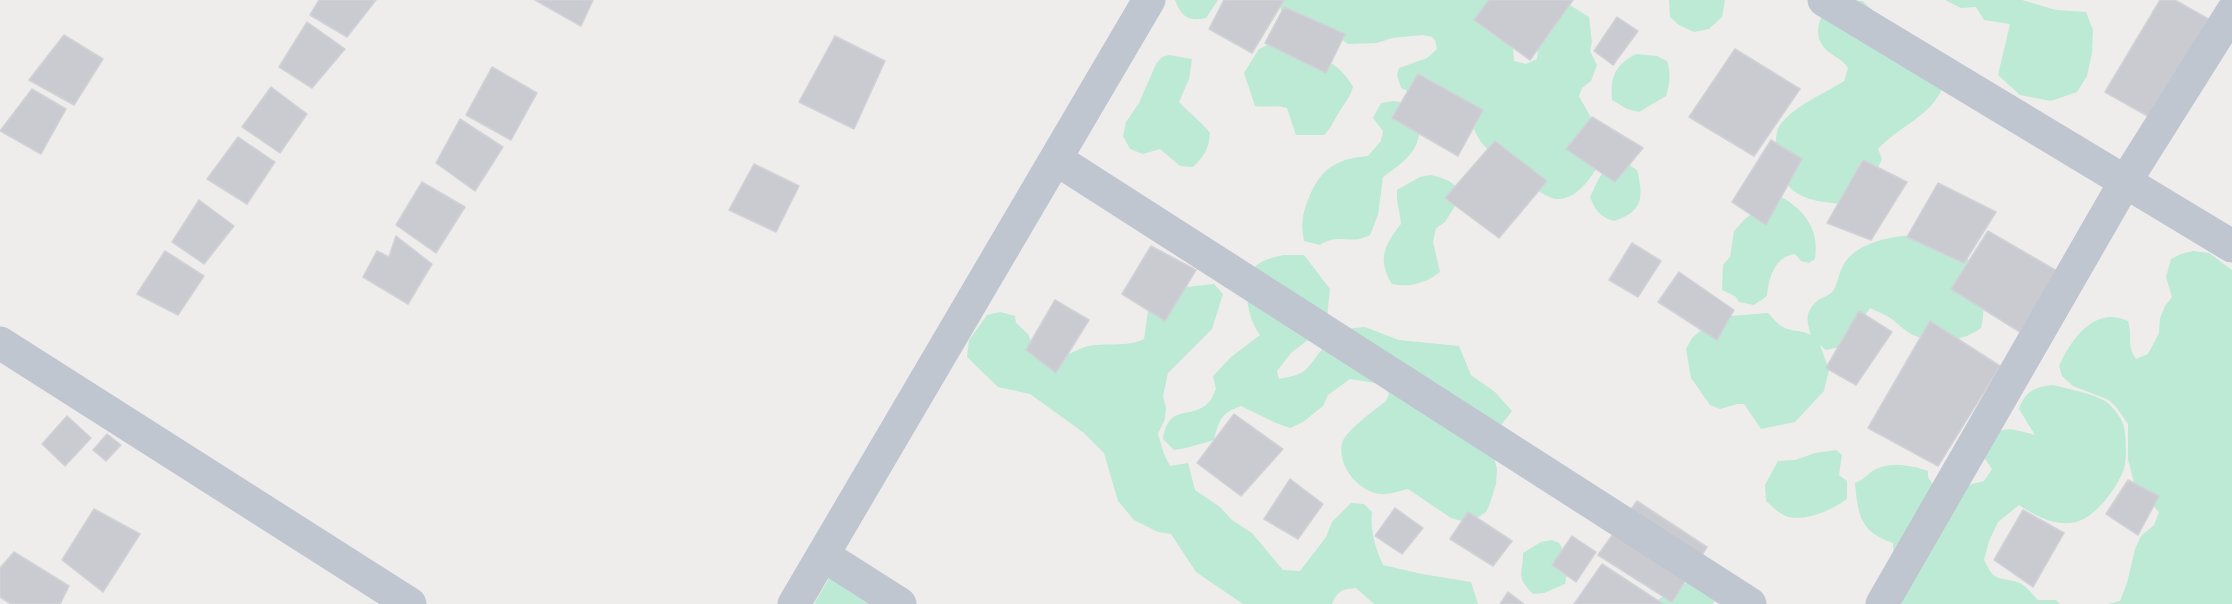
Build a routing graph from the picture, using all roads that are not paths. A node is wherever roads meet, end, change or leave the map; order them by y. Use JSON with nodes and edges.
{"nodes":[{"id":1,"x":1149,"y":0,"type":"edge"},
{"id":2,"x":1824,"y":0,"type":"edge"},
{"id":3,"x":2232,"y":12,"type":"edge"},
{"id":4,"x":1056,"y":159,"type":"junction"},
{"id":5,"x":2125,"y":182,"type":"junction"},
{"id":6,"x":2232,"y":246,"type":"edge"},
{"id":7,"x":0,"y":344,"type":"edge"},
{"id":8,"x":823,"y":555,"type":"junction"},
{"id":9,"x":410,"y":604,"type":"edge"},
{"id":10,"x":794,"y":604,"type":"edge"},
{"id":11,"x":900,"y":604,"type":"edge"},
{"id":12,"x":1750,"y":604,"type":"edge"},
{"id":13,"x":1882,"y":604,"type":"edge"}],
"edges":[{"from":1,"to":4,"type":"street"},
{"from":2,"to":5,"type":"street"},
{"from":3,"to":5,"type":"street"},
{"from":4,"to":8,"type":"street"},
{"from":4,"to":12,"type":"street"},
{"from":5,"to":6,"type":"street"},
{"from":5,"to":13,"type":"street"},
{"from":7,"to":9,"type":"street"},
{"from":8,"to":10,"type":"street"},
{"from":8,"to":11,"type":"street"}]}
